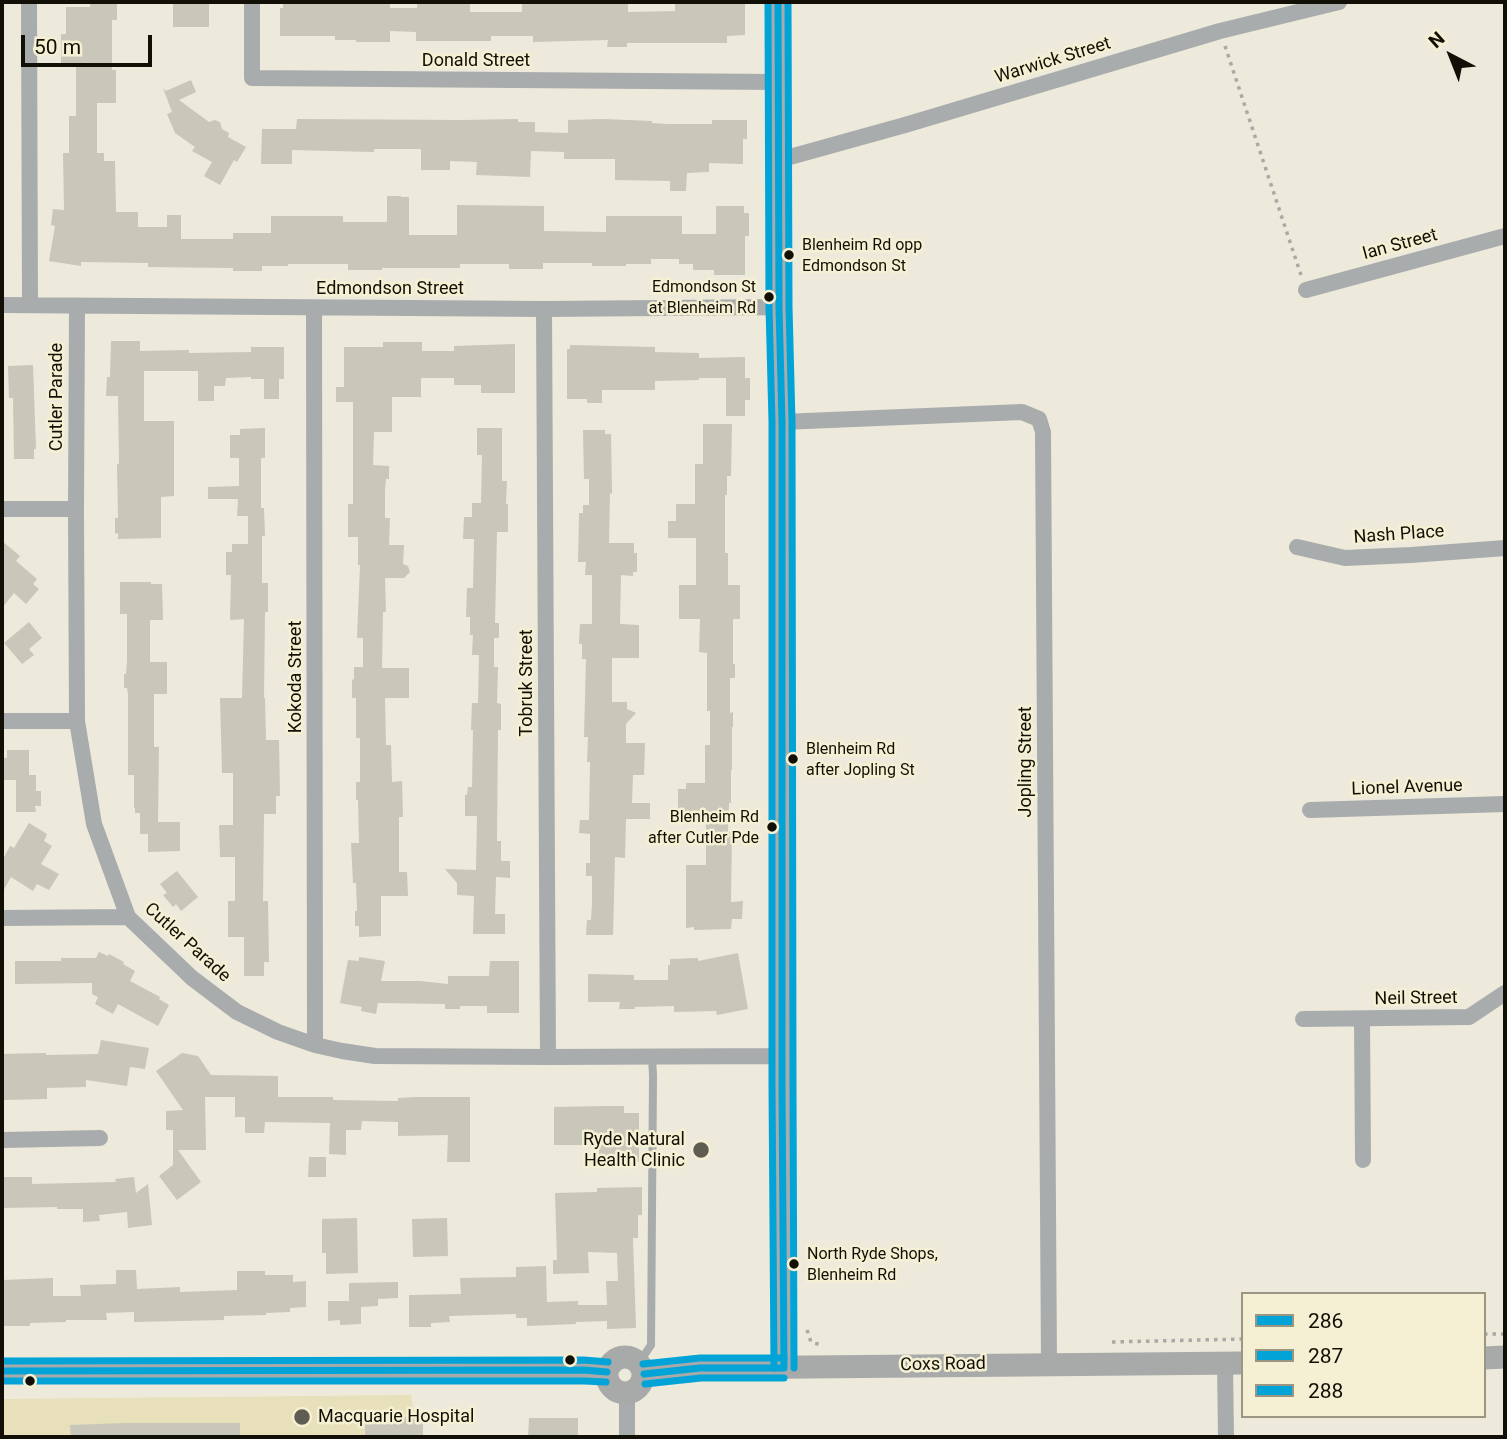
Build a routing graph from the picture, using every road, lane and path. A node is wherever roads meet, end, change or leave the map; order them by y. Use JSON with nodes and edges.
{"nodes":[{"id":1,"x":29,"y":2,"type":"edge"},
{"id":2,"x":252,"y":2,"type":"edge"},
{"id":3,"x":778,"y":2,"type":"edge"},
{"id":4,"x":1339,"y":2,"type":"edge"},
{"id":5,"x":1220,"y":31,"type":"junction"},
{"id":6,"x":777,"y":82,"type":"junction"},
{"id":7,"x":779,"y":160,"type":"junction"},
{"id":8,"x":1505,"y":236,"type":"edge"},
{"id":9,"x":1306,"y":290,"type":"joint"},
{"id":10,"x":2,"y":305,"type":"edge"},
{"id":11,"x":30,"y":305,"type":"junction"},
{"id":12,"x":77,"y":306,"type":"junction"},
{"id":13,"x":779,"y":307,"type":"junction"},
{"id":14,"x":314,"y":308,"type":"junction"},
{"id":15,"x":544,"y":309,"type":"junction"},
{"id":16,"x":782,"y":422,"type":"junction"},
{"id":17,"x":2,"y":509,"type":"edge"},
{"id":18,"x":76,"y":509,"type":"junction"},
{"id":19,"x":1297,"y":547,"type":"dead end"},
{"id":20,"x":1505,"y":548,"type":"edge"},
{"id":21,"x":2,"y":721,"type":"edge"},
{"id":22,"x":77,"y":722,"type":"junction"},
{"id":23,"x":1505,"y":804,"type":"edge"},
{"id":24,"x":1310,"y":810,"type":"dead end"},
{"id":25,"x":128,"y":917,"type":"junction"},
{"id":26,"x":2,"y":918,"type":"edge"},
{"id":27,"x":1505,"y":993,"type":"edge"},
{"id":28,"x":1303,"y":1019,"type":"dead end"},
{"id":29,"x":1362,"y":1019,"type":"junction"},
{"id":30,"x":315,"y":1045,"type":"junction"},
{"id":31,"x":652,"y":1056,"type":"junction"},
{"id":32,"x":783,"y":1056,"type":"junction"},
{"id":33,"x":548,"y":1057,"type":"junction"},
{"id":34,"x":100,"y":1138,"type":"dead end"},
{"id":35,"x":2,"y":1140,"type":"edge"},
{"id":36,"x":1363,"y":1160,"type":"dead end"},
{"id":37,"x":807,"y":1331,"type":"dead end"},
{"id":38,"x":1486,"y":1334,"type":"edge"},
{"id":39,"x":1505,"y":1334,"type":"edge"},
{"id":40,"x":1241,"y":1339,"type":"edge"},
{"id":41,"x":1105,"y":1343,"type":"dead end"},
{"id":42,"x":830,"y":1345,"type":"dead end"},
{"id":43,"x":1486,"y":1357,"type":"edge"},
{"id":44,"x":1505,"y":1357,"type":"edge"},
{"id":45,"x":1049,"y":1363,"type":"junction"},
{"id":46,"x":1234,"y":1363,"type":"edge"},
{"id":47,"x":642,"y":1368,"type":"junction"},
{"id":48,"x":784,"y":1368,"type":"junction"},
{"id":49,"x":2,"y":1371,"type":"edge"},
{"id":50,"x":607,"y":1372,"type":"junction"},
{"id":51,"x":627,"y":1393,"type":"junction"},
{"id":52,"x":626,"y":1437,"type":"edge"},
{"id":53,"x":1226,"y":1437,"type":"edge"}],
"edges":[{"from":1,"to":11,"type":"street"},
{"from":2,"to":6,"type":"street","name":"Donald Street"},
{"from":3,"to":6,"type":"street"},
{"from":4,"to":5,"type":"street","name":"Warwick Street"},
{"from":5,"to":7,"type":"street","name":"Warwick Street"},
{"from":5,"to":9,"type":"path"},
{"from":6,"to":7,"type":"street"},
{"from":7,"to":13,"type":"street"},
{"from":8,"to":9,"type":"street","name":"Ian Street"},
{"from":10,"to":11,"type":"street","name":"Edmondson Street"},
{"from":11,"to":12,"type":"street","name":"Edmondson Street"},
{"from":12,"to":14,"type":"street","name":"Edmondson Street"},
{"from":12,"to":18,"type":"street","name":"Cutler Parade"},
{"from":13,"to":15,"type":"street","name":"Edmondson Street"},
{"from":13,"to":16,"type":"street"},
{"from":14,"to":15,"type":"street","name":"Edmondson Street"},
{"from":14,"to":30,"type":"street","name":"Kokoda Street"},
{"from":15,"to":33,"type":"street","name":"Tobruk Street"},
{"from":16,"to":32,"type":"street"},
{"from":16,"to":45,"type":"street","name":"Jopling Street"},
{"from":17,"to":18,"type":"street"},
{"from":18,"to":22,"type":"street","name":"Cutler Parade"},
{"from":19,"to":20,"type":"street","name":"Nash Place"},
{"from":21,"to":22,"type":"street"},
{"from":22,"to":25,"type":"street","name":"Cutler Parade"},
{"from":23,"to":24,"type":"street","name":"Lionel Avenue"},
{"from":25,"to":26,"type":"street"},
{"from":25,"to":30,"type":"street","name":"Cutler Parade"},
{"from":27,"to":29,"type":"street","name":"Neil Street"},
{"from":28,"to":29,"type":"street","name":"Neil Street"},
{"from":29,"to":36,"type":"street","name":"Neil Street"},
{"from":30,"to":33,"type":"street","name":"Cutler Parade"},
{"from":31,"to":32,"type":"street","name":"Cutler Parade"},
{"from":31,"to":33,"type":"street","name":"Cutler Parade"},
{"from":31,"to":47,"type":"lane"},
{"from":32,"to":48,"type":"street"},
{"from":34,"to":35,"type":"street"},
{"from":37,"to":42,"type":"path"},
{"from":38,"to":39,"type":"path"},
{"from":40,"to":41,"type":"path"},
{"from":43,"to":44,"type":"street"},
{"from":45,"to":46,"type":"street","name":"Coxs Road"},
{"from":45,"to":48,"type":"street","name":"Coxs Road"},
{"from":46,"to":53,"type":"street"},
{"from":47,"to":48,"type":"street","name":"Coxs Road"},
{"from":47,"to":50,"type":"street"},
{"from":47,"to":51,"type":"street"},
{"from":49,"to":50,"type":"street"},
{"from":50,"to":51,"type":"street"},
{"from":51,"to":52,"type":"street"}]}
